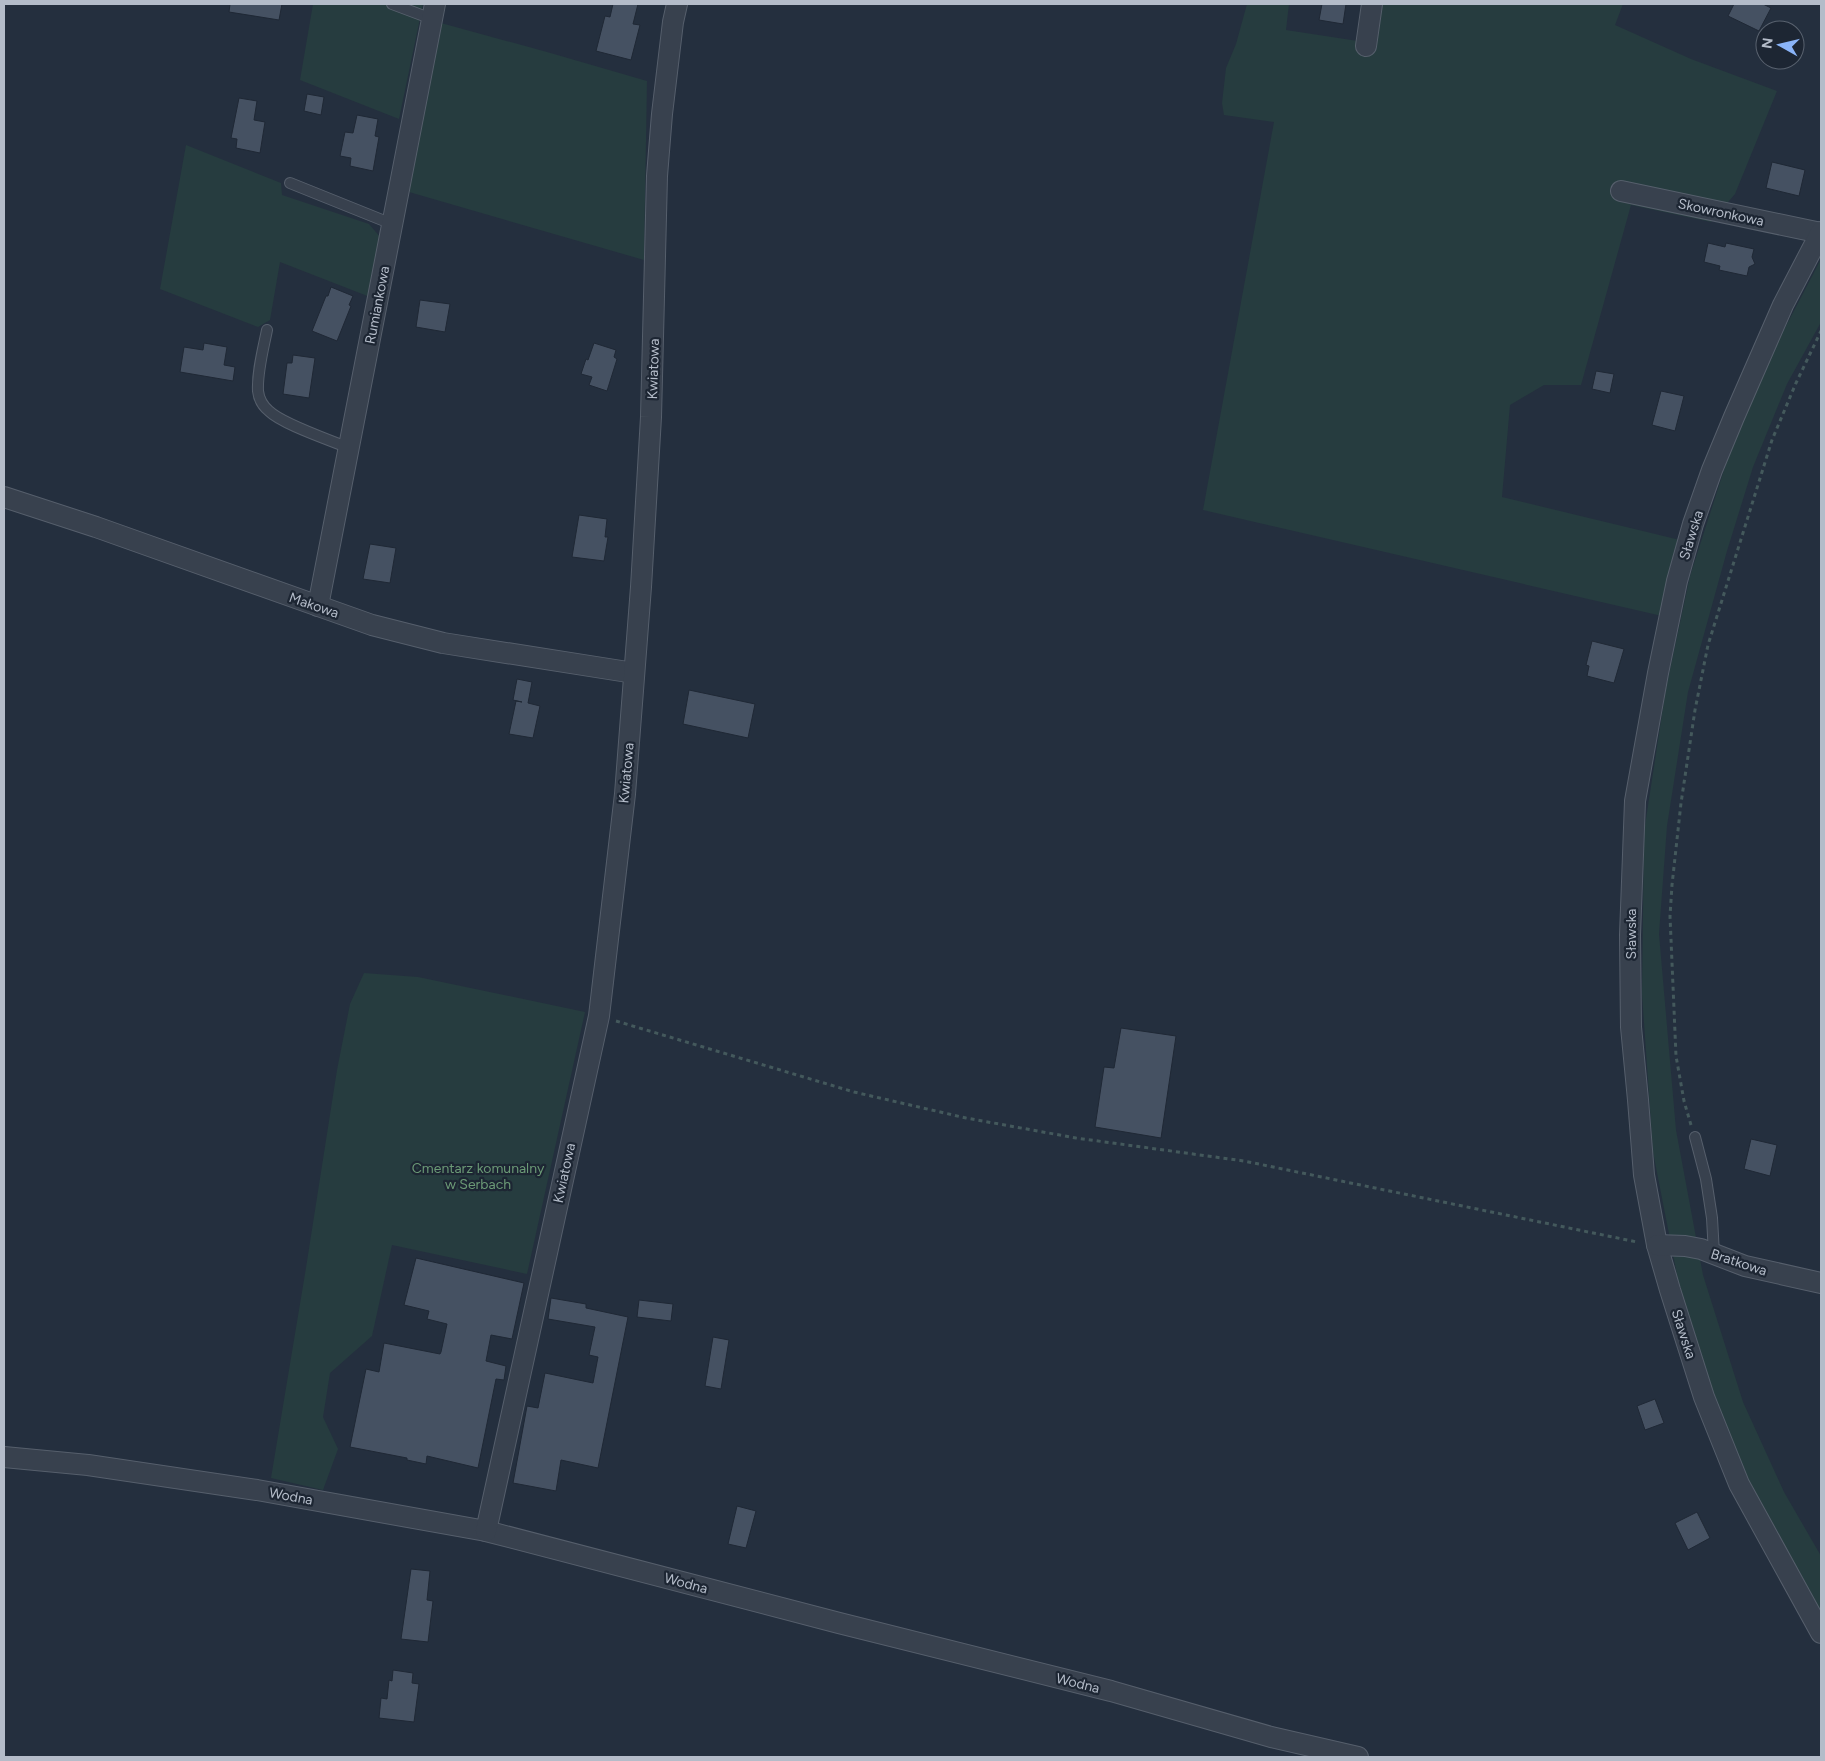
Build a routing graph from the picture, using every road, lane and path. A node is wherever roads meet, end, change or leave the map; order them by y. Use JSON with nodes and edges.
{"nodes":[{"id":1,"x":392,"y":4,"type":"edge"},
{"id":2,"x":677,"y":4,"type":"edge"},
{"id":3,"x":1372,"y":4,"type":"edge"},
{"id":4,"x":434,"y":12,"type":"edge"},
{"id":5,"x":1366,"y":46,"type":"dead end"},
{"id":6,"x":290,"y":183,"type":"dead end"},
{"id":7,"x":1621,"y":191,"type":"dead end"},
{"id":8,"x":392,"y":224,"type":"junction"},
{"id":9,"x":1821,"y":232,"type":"edge"},
{"id":10,"x":267,"y":330,"type":"dead end"},
{"id":11,"x":1821,"y":331,"type":"edge"},
{"id":12,"x":349,"y":448,"type":"junction"},
{"id":13,"x":4,"y":497,"type":"edge"},
{"id":14,"x":318,"y":606,"type":"junction"},
{"id":15,"x":634,"y":674,"type":"junction"},
{"id":16,"x":599,"y":1016,"type":"junction"},
{"id":17,"x":1695,"y":1137,"type":"joint"},
{"id":18,"x":1657,"y":1245,"type":"junction"},
{"id":19,"x":1714,"y":1254,"type":"junction"},
{"id":20,"x":1821,"y":1283,"type":"edge"},
{"id":21,"x":4,"y":1457,"type":"edge"},
{"id":22,"x":486,"y":1530,"type":"junction"},
{"id":23,"x":1821,"y":1633,"type":"edge"},
{"id":24,"x":1358,"y":1757,"type":"edge"}],
"edges":[{"from":1,"to":4,"type":"lane"},
{"from":2,"to":15,"type":"street","name":"Kwiatowa"},
{"from":3,"to":5,"type":"street"},
{"from":4,"to":8,"type":"street","name":"Rumiankowa"},
{"from":6,"to":8,"type":"lane"},
{"from":7,"to":9,"type":"street","name":"Skowronkowa"},
{"from":8,"to":12,"type":"street","name":"Rumiankowa"},
{"from":9,"to":18,"type":"street","name":"Sławska"},
{"from":10,"to":12,"type":"lane"},
{"from":11,"to":17,"type":"path"},
{"from":12,"to":14,"type":"street","name":"Rumiankowa"},
{"from":13,"to":14,"type":"street","name":"Makowa"},
{"from":14,"to":15,"type":"street","name":"Makowa"},
{"from":15,"to":16,"type":"street","name":"Kwiatowa"},
{"from":16,"to":18,"type":"path"},
{"from":16,"to":22,"type":"street","name":"Kwiatowa"},
{"from":17,"to":19,"type":"lane"},
{"from":18,"to":19,"type":"street","name":"Bratkowa"},
{"from":18,"to":23,"type":"street","name":"Sławska"},
{"from":19,"to":20,"type":"street","name":"Bratkowa"},
{"from":21,"to":22,"type":"street","name":"Wodna"},
{"from":22,"to":24,"type":"street","name":"Wodna"}]}
